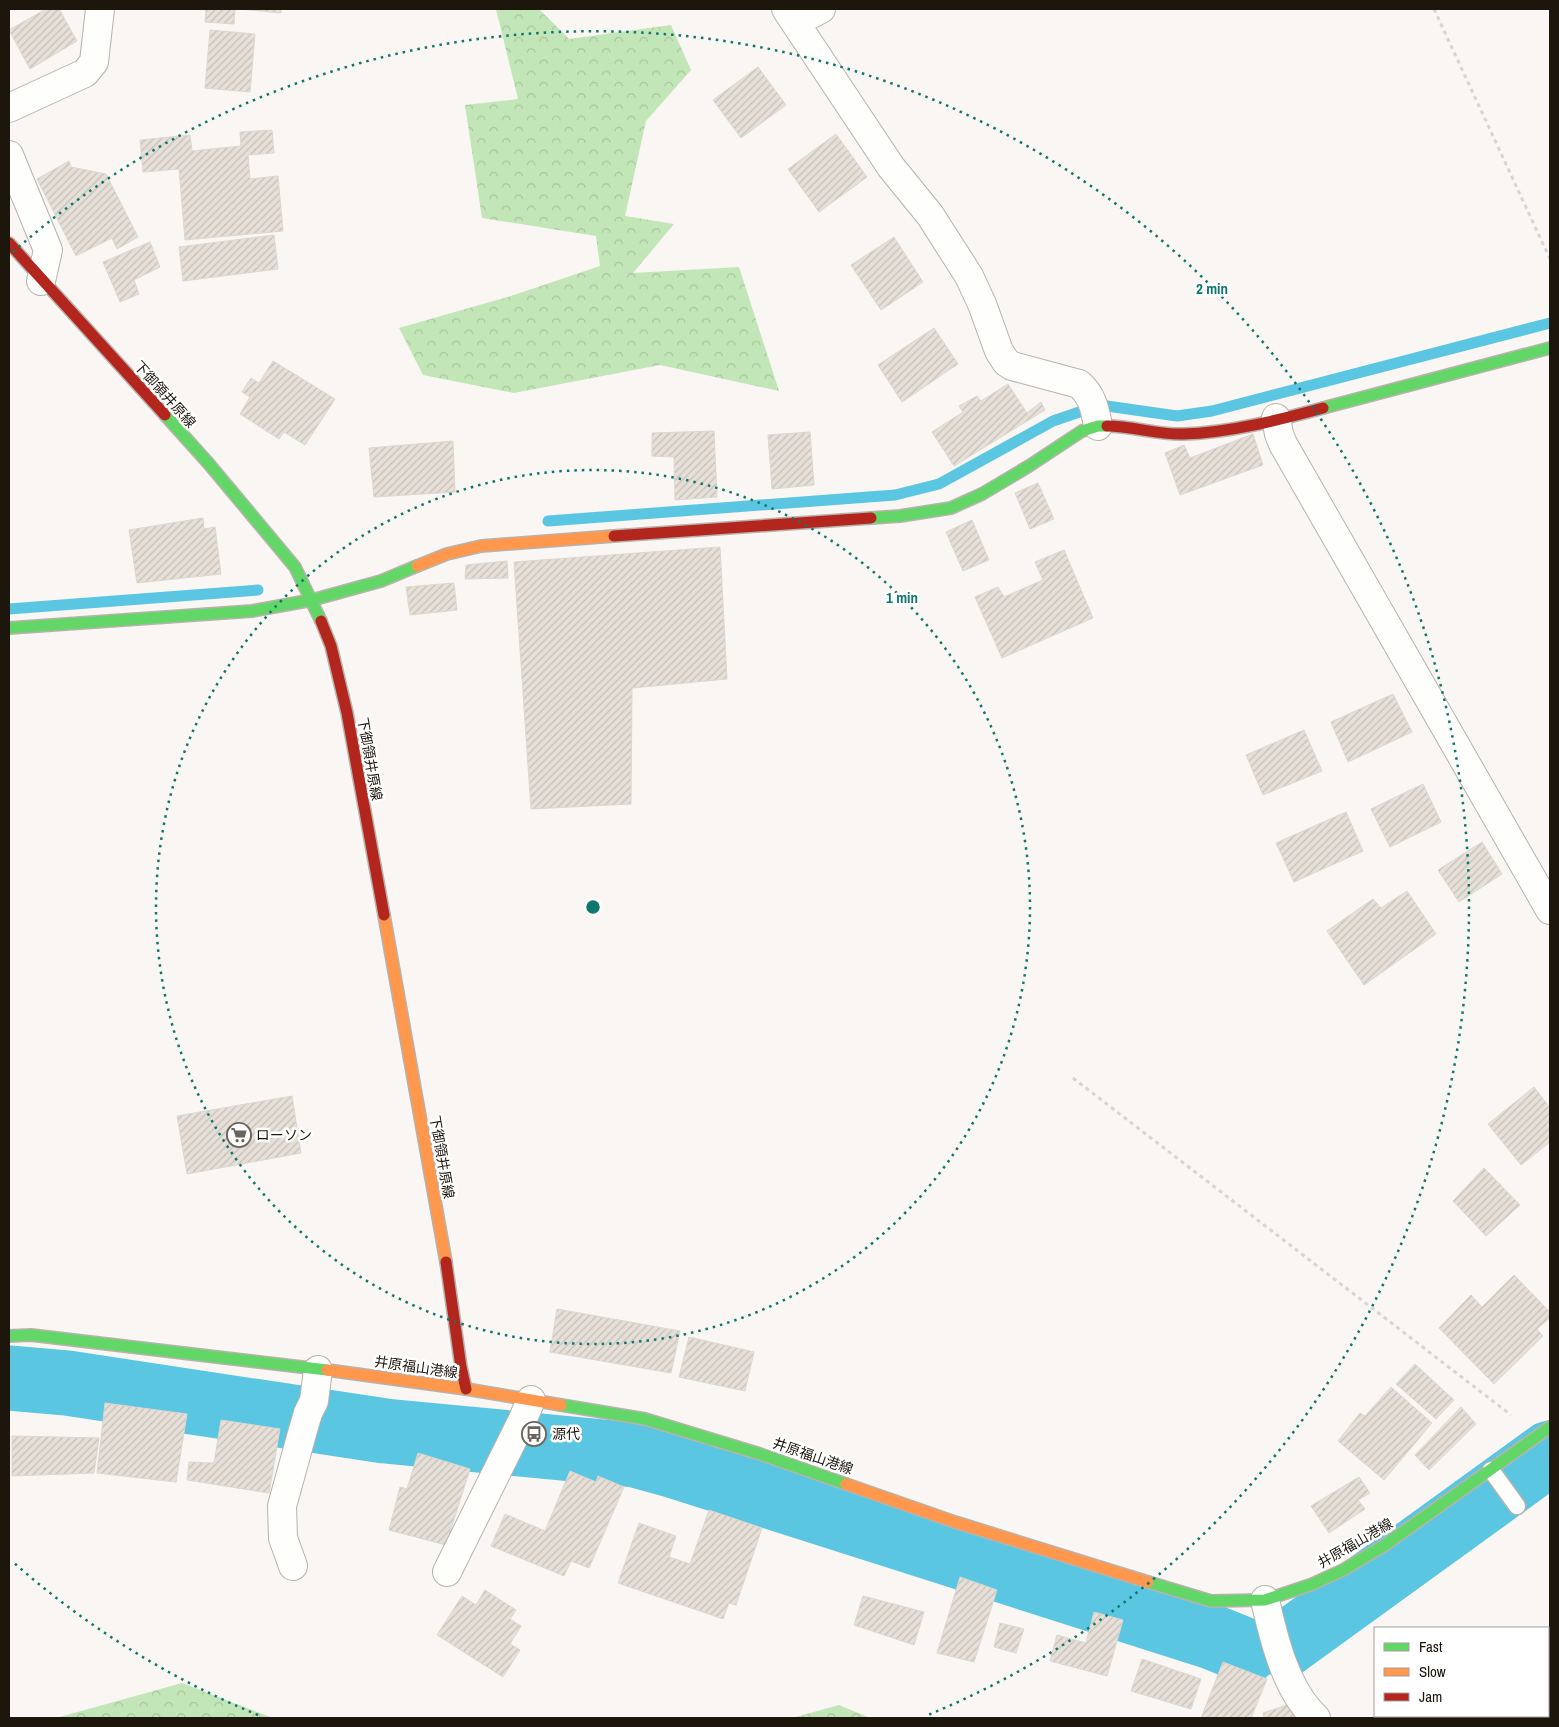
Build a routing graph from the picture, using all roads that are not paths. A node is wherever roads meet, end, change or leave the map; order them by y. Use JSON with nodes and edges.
{"nodes":[{"id":1,"x":100,"y":9,"type":"edge"},
{"id":2,"x":821,"y":9,"type":"edge"},
{"id":3,"x":791,"y":15,"type":"edge"},
{"id":4,"x":9,"y":108,"type":"edge"},
{"id":5,"x":9,"y":155,"type":"edge"},
{"id":6,"x":9,"y":243,"type":"edge"},
{"id":7,"x":42,"y":281,"type":"junction"},
{"id":8,"x":1550,"y":348,"type":"edge"},
{"id":9,"x":1095,"y":414,"type":"junction"},
{"id":10,"x":1276,"y":418,"type":"junction"},
{"id":11,"x":312,"y":600,"type":"junction"},
{"id":12,"x":9,"y":628,"type":"edge"},
{"id":13,"x":1550,"y":910,"type":"edge"},
{"id":14,"x":9,"y":1336,"type":"edge"},
{"id":15,"x":318,"y":1370,"type":"junction"},
{"id":16,"x":466,"y":1389,"type":"junction"},
{"id":17,"x":531,"y":1400,"type":"junction"},
{"id":18,"x":1550,"y":1427,"type":"edge"},
{"id":19,"x":1495,"y":1476,"type":"junction"},
{"id":20,"x":1514,"y":1502,"type":"dead end"},
{"id":21,"x":293,"y":1566,"type":"dead end"},
{"id":22,"x":447,"y":1572,"type":"dead end"},
{"id":23,"x":1265,"y":1600,"type":"junction"},
{"id":24,"x":1316,"y":1718,"type":"edge"}],
"edges":[{"from":1,"to":4,"type":"street"},
{"from":2,"to":3,"type":"street"},
{"from":3,"to":9,"type":"street"},
{"from":5,"to":7,"type":"street"},
{"from":6,"to":7,"type":"main road","name":"下御領井原線"},
{"from":7,"to":11,"type":"main road","name":"下御領井原線"},
{"from":8,"to":10,"type":"main road"},
{"from":9,"to":10,"type":"main road"},
{"from":9,"to":11,"type":"main road"},
{"from":10,"to":13,"type":"street"},
{"from":11,"to":12,"type":"main road"},
{"from":11,"to":16,"type":"main road","name":"下御領井原線"},
{"from":14,"to":15,"type":"main road","name":"井原福山港線"},
{"from":15,"to":16,"type":"main road","name":"井原福山港線"},
{"from":15,"to":21,"type":"street"},
{"from":16,"to":17,"type":"main road","name":"井原福山港線"},
{"from":17,"to":22,"type":"street"},
{"from":17,"to":23,"type":"main road","name":"井原福山港線"},
{"from":18,"to":19,"type":"main road","name":"井原福山港線"},
{"from":19,"to":20,"type":"lane"},
{"from":19,"to":23,"type":"main road","name":"井原福山港線"},
{"from":23,"to":24,"type":"street"}]}
